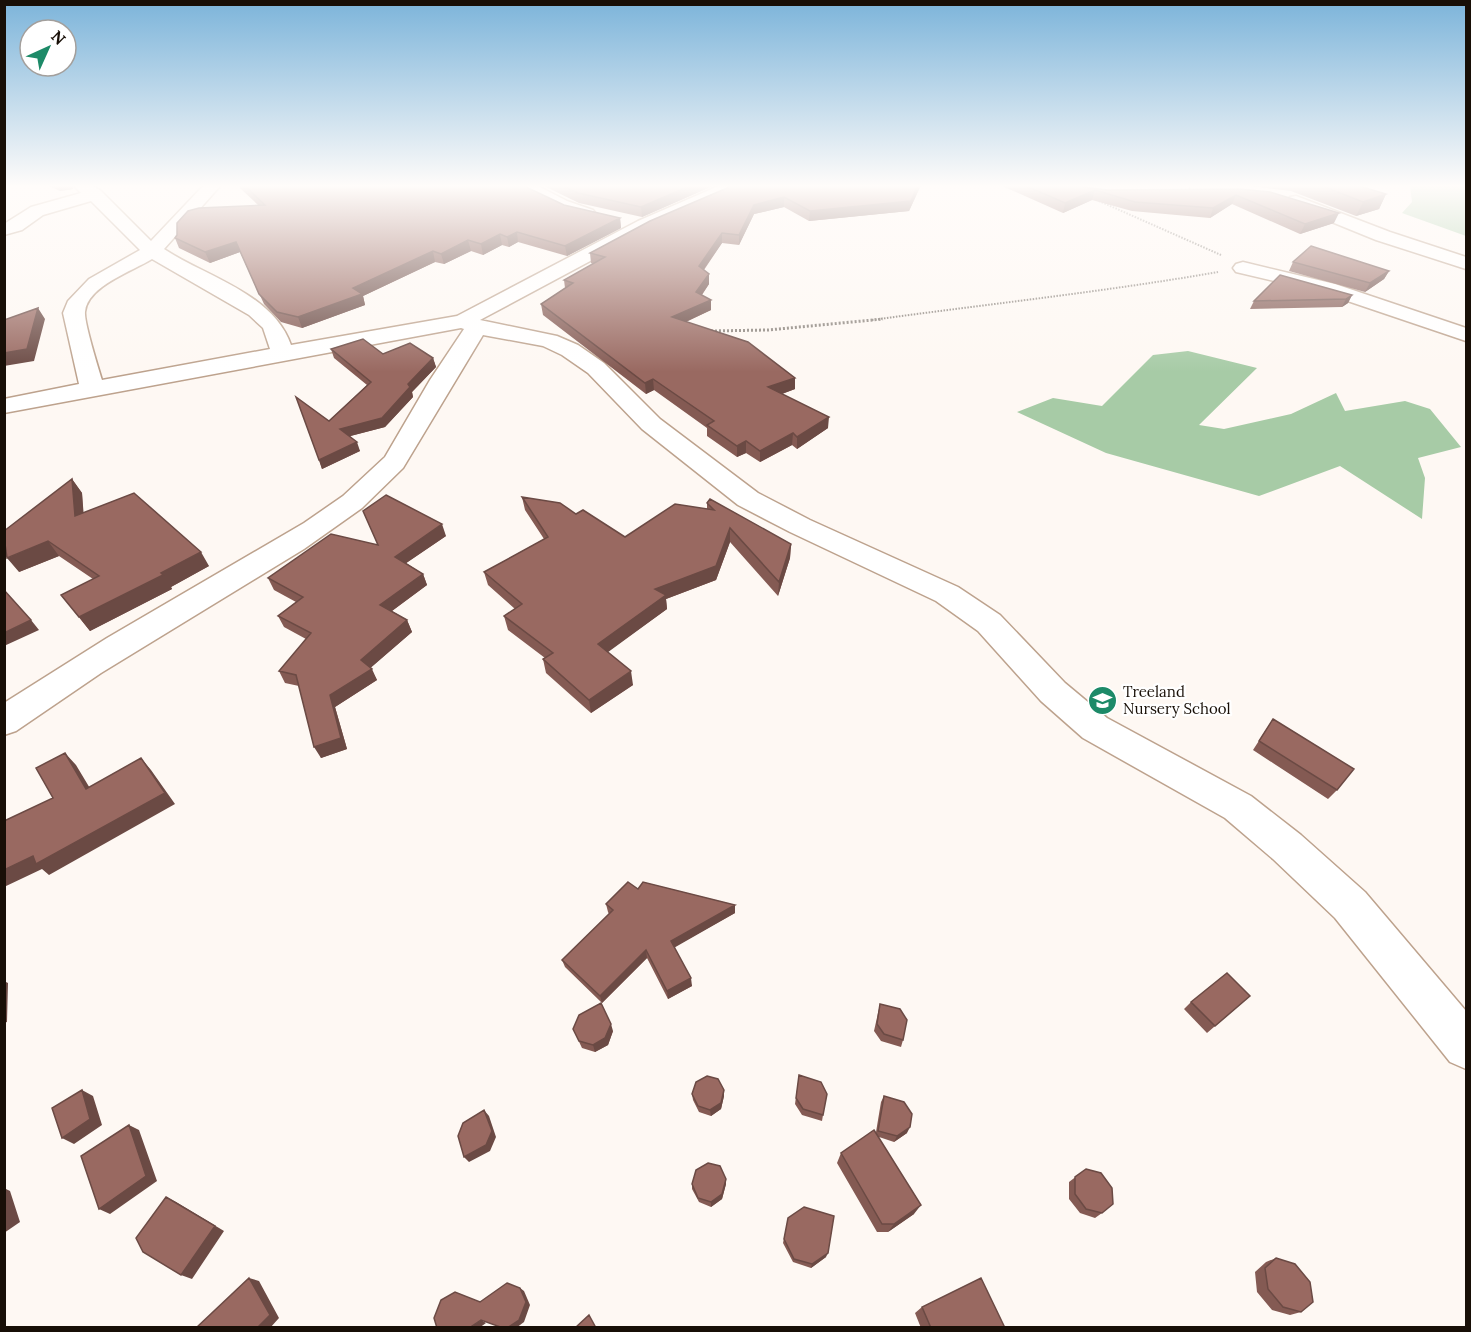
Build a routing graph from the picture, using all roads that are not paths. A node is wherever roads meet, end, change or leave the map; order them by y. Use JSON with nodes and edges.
{"nodes":[{"id":1,"x":149,"y":247,"type":"edge"},
{"id":2,"x":155,"y":247,"type":"edge"},
{"id":3,"x":605,"y":247,"type":"edge"},
{"id":4,"x":1419,"y":247,"type":"edge"},
{"id":5,"x":152,"y":250,"type":"junction"},
{"id":6,"x":1466,"y":262,"type":"edge"},
{"id":7,"x":1242,"y":268,"type":"road end"},
{"id":8,"x":470,"y":324,"type":"junction"},
{"id":9,"x":1467,"y":334,"type":"edge"},
{"id":10,"x":284,"y":354,"type":"junction"},
{"id":11,"x":92,"y":388,"type":"junction"},
{"id":12,"x":4,"y":406,"type":"edge"},
{"id":13,"x":4,"y":721,"type":"edge"},
{"id":14,"x":1467,"y":1046,"type":"edge"}],
"edges":[{"from":1,"to":5,"type":"street"},
{"from":2,"to":5,"type":"street"},
{"from":3,"to":8,"type":"street"},
{"from":4,"to":6,"type":"street"},
{"from":5,"to":10,"type":"street"},
{"from":5,"to":11,"type":"street"},
{"from":7,"to":9,"type":"street"},
{"from":8,"to":10,"type":"street"},
{"from":8,"to":13,"type":"street"},
{"from":8,"to":14,"type":"street"},
{"from":10,"to":11,"type":"street"},
{"from":11,"to":12,"type":"street"}]}
